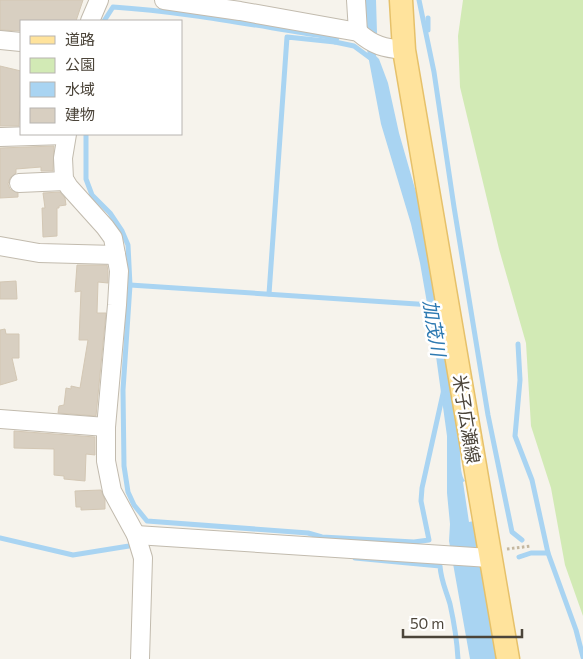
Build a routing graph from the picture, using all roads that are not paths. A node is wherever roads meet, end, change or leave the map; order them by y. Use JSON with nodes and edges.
{"nodes":[{"id":1,"x":99,"y":0,"type":"edge"},
{"id":2,"x":164,"y":0,"type":"edge"},
{"id":3,"x":356,"y":0,"type":"edge"},
{"id":4,"x":401,"y":0,"type":"edge"},
{"id":5,"x":90,"y":20,"type":"edge"},
{"id":6,"x":361,"y":35,"type":"junction"},
{"id":7,"x":0,"y":40,"type":"edge"},
{"id":8,"x":20,"y":42,"type":"edge"},
{"id":9,"x":393,"y":49,"type":"junction"},
{"id":10,"x":50,"y":135,"type":"edge"},
{"id":11,"x":66,"y":135,"type":"edge"},
{"id":12,"x":0,"y":138,"type":"edge"},
{"id":13,"x":65,"y":181,"type":"junction"},
{"id":14,"x":20,"y":183,"type":"dead end"},
{"id":15,"x":0,"y":246,"type":"edge"},
{"id":16,"x":116,"y":255,"type":"junction"},
{"id":17,"x":0,"y":419,"type":"edge"},
{"id":18,"x":106,"y":427,"type":"junction"},
{"id":19,"x":136,"y":535,"type":"junction"},
{"id":20,"x":490,"y":558,"type":"junction"},
{"id":21,"x":140,"y":659,"type":"edge"},
{"id":22,"x":508,"y":659,"type":"edge"}],
"edges":[{"from":1,"to":5,"type":"street"},
{"from":2,"to":6,"type":"street"},
{"from":3,"to":6,"type":"street"},
{"from":4,"to":9,"type":"main road","name":"米子広瀬線"},
{"from":6,"to":9,"type":"street"},
{"from":7,"to":8,"type":"street"},
{"from":9,"to":20,"type":"main road","name":"米子広瀬線"},
{"from":10,"to":12,"type":"street"},
{"from":11,"to":13,"type":"street"},
{"from":13,"to":14,"type":"street"},
{"from":13,"to":16,"type":"street"},
{"from":15,"to":16,"type":"street"},
{"from":16,"to":18,"type":"street"},
{"from":17,"to":18,"type":"street"},
{"from":18,"to":19,"type":"street"},
{"from":19,"to":20,"type":"street"},
{"from":19,"to":21,"type":"street"},
{"from":20,"to":22,"type":"main road","name":"米子広瀬線"}]}
